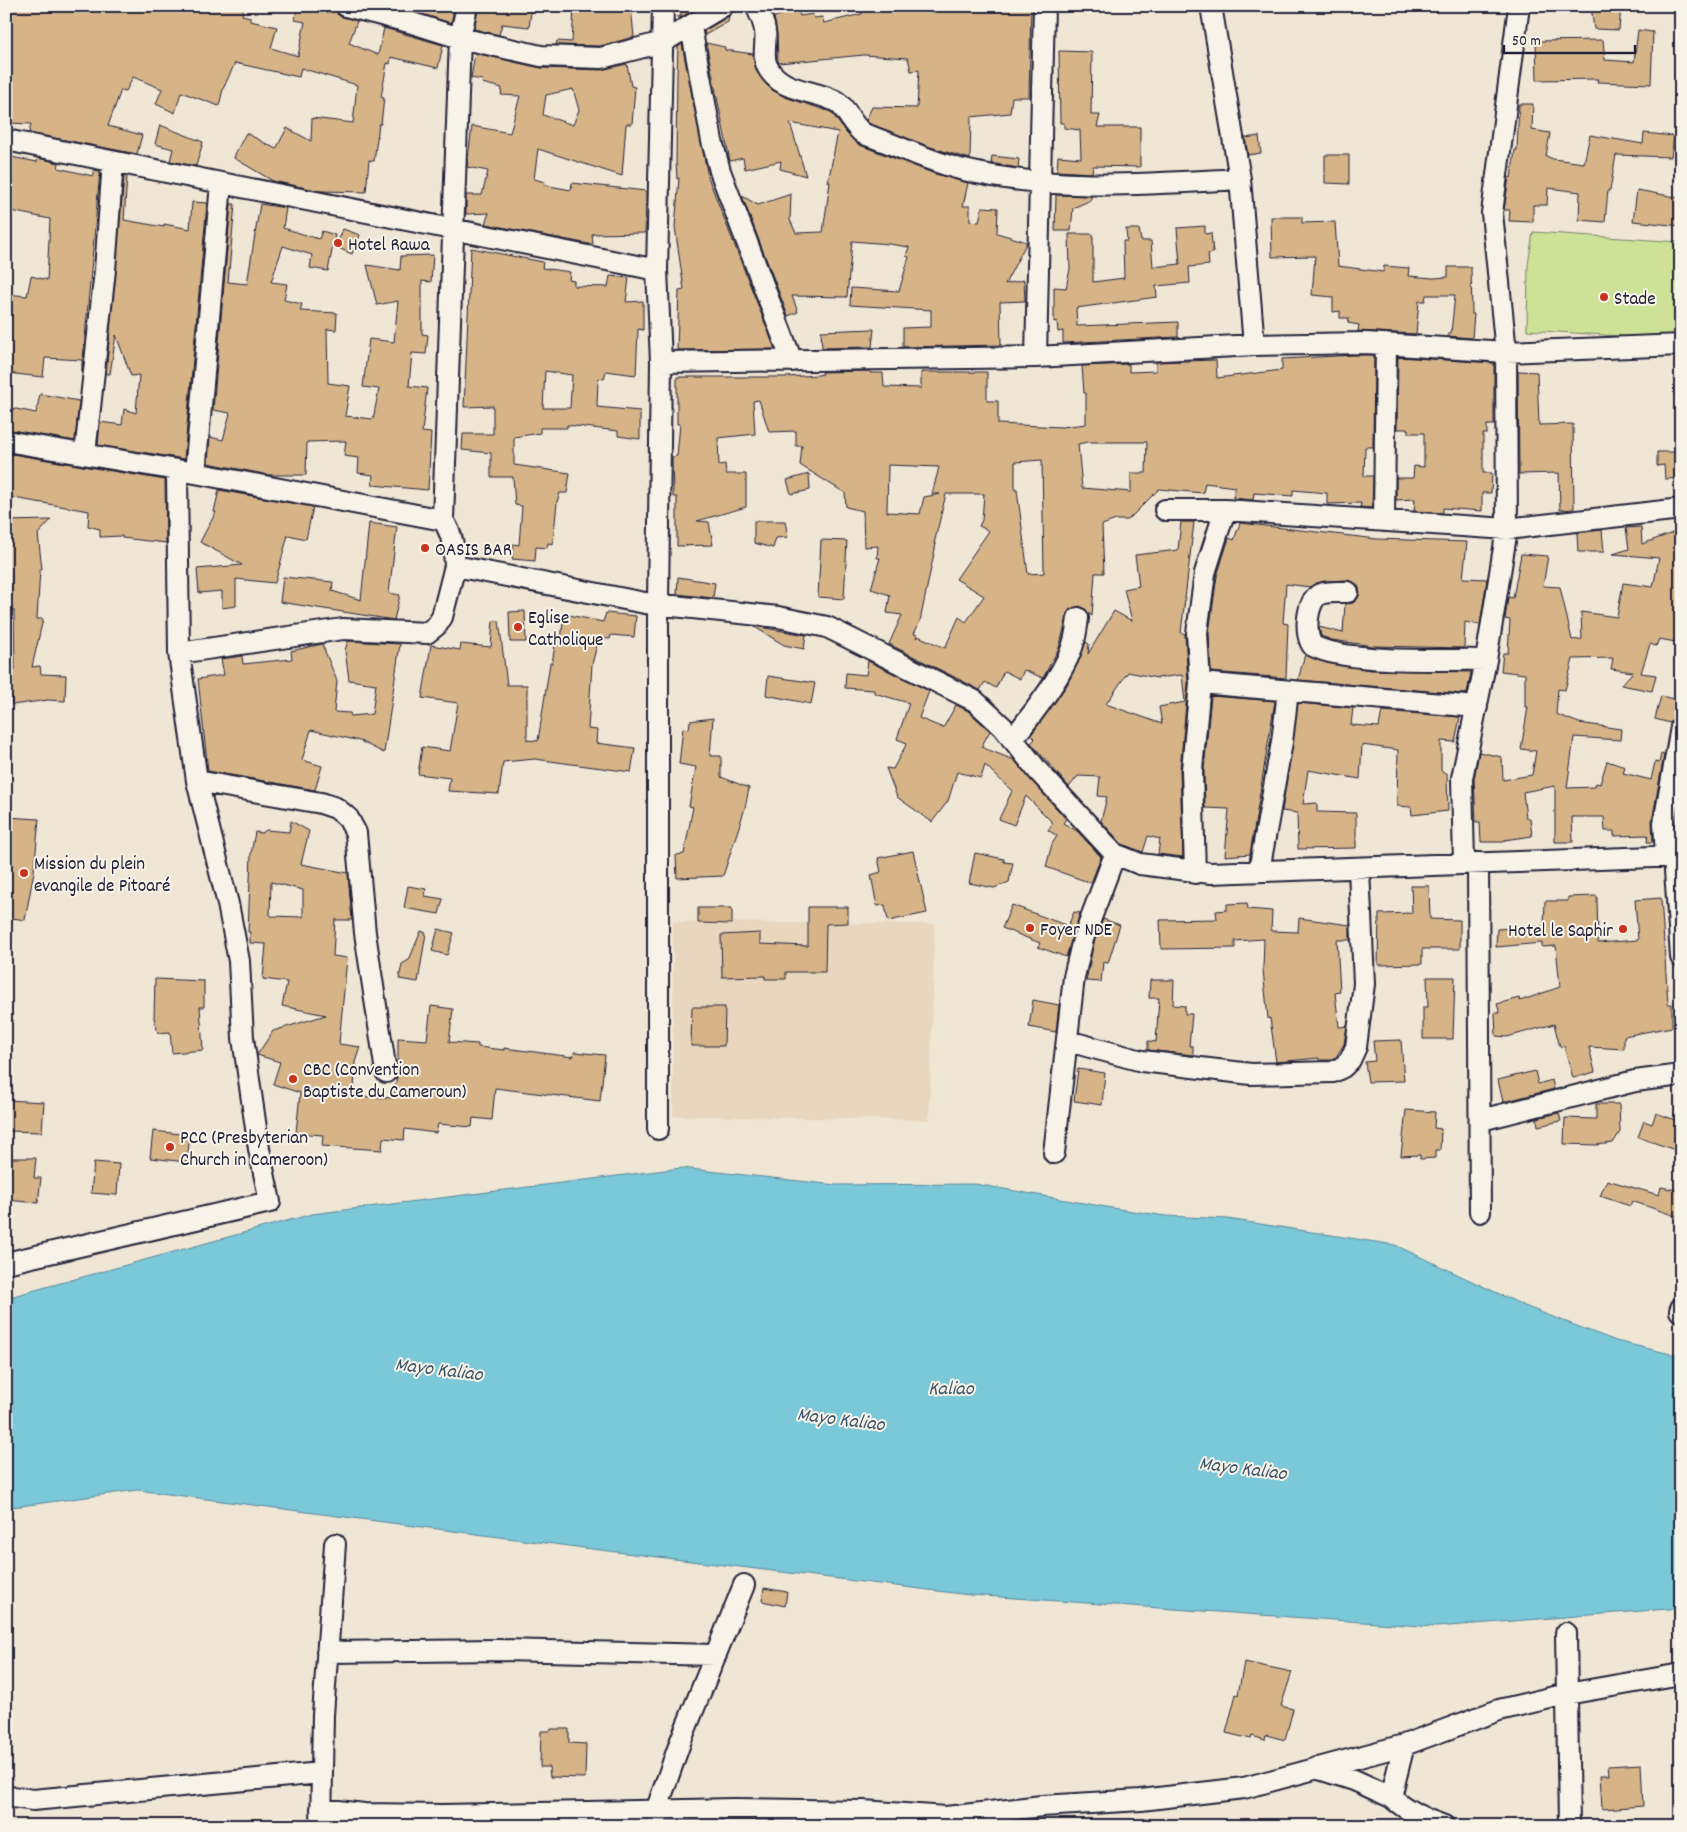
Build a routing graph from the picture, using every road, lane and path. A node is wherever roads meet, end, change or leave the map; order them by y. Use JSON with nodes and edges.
{"nodes":[{"id":1,"x":346,"y":6,"type":"edge"},
{"id":2,"x":467,"y":6,"type":"edge"},
{"id":3,"x":663,"y":6,"type":"edge"},
{"id":4,"x":723,"y":6,"type":"edge"},
{"id":5,"x":756,"y":6,"type":"edge"},
{"id":6,"x":1044,"y":6,"type":"edge"},
{"id":7,"x":1211,"y":6,"type":"edge"},
{"id":8,"x":1519,"y":6,"type":"edge"},
{"id":9,"x":691,"y":27,"type":"junction"},
{"id":10,"x":460,"y":38,"type":"junction"},
{"id":11,"x":663,"y":42,"type":"junction"},
{"id":12,"x":6,"y":140,"type":"edge"},
{"id":13,"x":113,"y":162,"type":"junction"},
{"id":14,"x":1240,"y":179,"type":"junction"},
{"id":15,"x":1040,"y":182,"type":"junction"},
{"id":16,"x":221,"y":184,"type":"junction"},
{"id":17,"x":452,"y":230,"type":"junction"},
{"id":18,"x":657,"y":270,"type":"junction"},
{"id":19,"x":1386,"y":344,"type":"junction"},
{"id":20,"x":1254,"y":345,"type":"junction"},
{"id":21,"x":1681,"y":345,"type":"edge"},
{"id":22,"x":1506,"y":352,"type":"junction"},
{"id":23,"x":1036,"y":357,"type":"junction"},
{"id":24,"x":792,"y":361,"type":"junction"},
{"id":25,"x":660,"y":362,"type":"junction"},
{"id":26,"x":6,"y":441,"type":"edge"},
{"id":27,"x":85,"y":454,"type":"junction"},
{"id":28,"x":186,"y":471,"type":"junction"},
{"id":29,"x":1681,"y":509,"type":"edge"},
{"id":30,"x":1165,"y":510,"type":"dead end"},
{"id":31,"x":1225,"y":510,"type":"junction"},
{"id":32,"x":443,"y":520,"type":"junction"},
{"id":33,"x":1384,"y":521,"type":"junction"},
{"id":34,"x":1508,"y":529,"type":"junction"},
{"id":35,"x":455,"y":566,"type":"junction"},
{"id":36,"x":1348,"y":592,"type":"dead end"},
{"id":37,"x":658,"y":604,"type":"junction"},
{"id":38,"x":1078,"y":618,"type":"dead end"},
{"id":39,"x":179,"y":653,"type":"junction"},
{"id":40,"x":1486,"y":660,"type":"junction"},
{"id":41,"x":1200,"y":682,"type":"junction"},
{"id":42,"x":1288,"y":691,"type":"junction"},
{"id":43,"x":1477,"y":707,"type":"junction"},
{"id":44,"x":1681,"y":727,"type":"edge"},
{"id":45,"x":1012,"y":739,"type":"junction"},
{"id":46,"x":197,"y":781,"type":"junction"},
{"id":47,"x":1114,"y":854,"type":"junction"},
{"id":48,"x":1674,"y":856,"type":"edge"},
{"id":49,"x":1471,"y":863,"type":"junction"},
{"id":50,"x":1359,"y":868,"type":"junction"},
{"id":51,"x":1258,"y":871,"type":"junction"},
{"id":52,"x":1195,"y":873,"type":"junction"},
{"id":53,"x":1681,"y":957,"type":"edge"},
{"id":54,"x":1068,"y":1041,"type":"junction"},
{"id":55,"x":386,"y":1072,"type":"dead end"},
{"id":56,"x":1681,"y":1075,"type":"edge"},
{"id":57,"x":1482,"y":1120,"type":"junction"},
{"id":58,"x":658,"y":1129,"type":"dead end"},
{"id":59,"x":1054,"y":1153,"type":"dead end"},
{"id":60,"x":1480,"y":1212,"type":"dead end"},
{"id":61,"x":6,"y":1263,"type":"edge"},
{"id":62,"x":335,"y":1544,"type":"dead end"},
{"id":63,"x":744,"y":1585,"type":"dead end"},
{"id":64,"x":1566,"y":1633,"type":"dead end"},
{"id":65,"x":328,"y":1652,"type":"junction"},
{"id":66,"x":716,"y":1655,"type":"junction"},
{"id":67,"x":1681,"y":1674,"type":"edge"},
{"id":68,"x":1567,"y":1694,"type":"junction"},
{"id":69,"x":1404,"y":1745,"type":"junction"},
{"id":70,"x":1315,"y":1768,"type":"junction"},
{"id":71,"x":321,"y":1773,"type":"junction"},
{"id":72,"x":6,"y":1796,"type":"edge"},
{"id":73,"x":1391,"y":1797,"type":"junction"},
{"id":74,"x":321,"y":1818,"type":"edge"},
{"id":75,"x":656,"y":1818,"type":"edge"},
{"id":76,"x":946,"y":1821,"type":"edge"},
{"id":77,"x":1444,"y":1826,"type":"edge"},
{"id":78,"x":1569,"y":1826,"type":"edge"}],
"edges":[{"from":1,"to":10,"type":"street"},
{"from":2,"to":10,"type":"street"},
{"from":3,"to":11,"type":"street"},
{"from":4,"to":9,"type":"street"},
{"from":5,"to":15,"type":"street"},
{"from":6,"to":15,"type":"street"},
{"from":7,"to":14,"type":"street"},
{"from":8,"to":22,"type":"street"},
{"from":9,"to":11,"type":"street"},
{"from":9,"to":24,"type":"street"},
{"from":10,"to":11,"type":"street"},
{"from":10,"to":17,"type":"street"},
{"from":11,"to":18,"type":"street"},
{"from":12,"to":13,"type":"street"},
{"from":13,"to":16,"type":"street"},
{"from":13,"to":27,"type":"street"},
{"from":14,"to":15,"type":"street"},
{"from":14,"to":20,"type":"street"},
{"from":15,"to":23,"type":"street"},
{"from":16,"to":17,"type":"street"},
{"from":16,"to":28,"type":"street"},
{"from":17,"to":18,"type":"street"},
{"from":17,"to":32,"type":"street"},
{"from":18,"to":25,"type":"street"},
{"from":19,"to":20,"type":"street"},
{"from":19,"to":22,"type":"street"},
{"from":19,"to":33,"type":"street"},
{"from":20,"to":23,"type":"street"},
{"from":21,"to":22,"type":"street"},
{"from":22,"to":34,"type":"street"},
{"from":23,"to":24,"type":"street"},
{"from":24,"to":25,"type":"street"},
{"from":25,"to":37,"type":"street"},
{"from":26,"to":27,"type":"street"},
{"from":27,"to":28,"type":"street"},
{"from":28,"to":32,"type":"street"},
{"from":28,"to":39,"type":"street"},
{"from":29,"to":34,"type":"street"},
{"from":30,"to":31,"type":"street"},
{"from":31,"to":33,"type":"street"},
{"from":31,"to":41,"type":"street"},
{"from":32,"to":35,"type":"street"},
{"from":33,"to":34,"type":"street"},
{"from":34,"to":40,"type":"street"},
{"from":35,"to":37,"type":"street"},
{"from":35,"to":39,"type":"street"},
{"from":36,"to":40,"type":"street"},
{"from":37,"to":45,"type":"street"},
{"from":37,"to":58,"type":"street"},
{"from":38,"to":45,"type":"street"},
{"from":39,"to":46,"type":"street"},
{"from":40,"to":43,"type":"street"},
{"from":41,"to":42,"type":"street"},
{"from":41,"to":52,"type":"street"},
{"from":42,"to":43,"type":"street"},
{"from":42,"to":51,"type":"street"},
{"from":43,"to":49,"type":"street"},
{"from":44,"to":48,"type":"street"},
{"from":45,"to":47,"type":"street"},
{"from":46,"to":55,"type":"street"},
{"from":46,"to":61,"type":"street"},
{"from":47,"to":52,"type":"street"},
{"from":47,"to":54,"type":"street"},
{"from":48,"to":49,"type":"street"},
{"from":48,"to":53,"type":"street"},
{"from":49,"to":50,"type":"street"},
{"from":49,"to":57,"type":"street"},
{"from":50,"to":51,"type":"street"},
{"from":50,"to":54,"type":"street"},
{"from":51,"to":52,"type":"street"},
{"from":54,"to":59,"type":"street"},
{"from":56,"to":57,"type":"street"},
{"from":57,"to":60,"type":"street"},
{"from":62,"to":65,"type":"street"},
{"from":63,"to":66,"type":"street"},
{"from":64,"to":68,"type":"street"},
{"from":65,"to":66,"type":"street"},
{"from":65,"to":71,"type":"street"},
{"from":66,"to":75,"type":"street"},
{"from":67,"to":68,"type":"street"},
{"from":68,"to":69,"type":"street"},
{"from":68,"to":78,"type":"street"},
{"from":69,"to":70,"type":"street"},
{"from":69,"to":73,"type":"street"},
{"from":70,"to":73,"type":"street"},
{"from":70,"to":76,"type":"street"},
{"from":71,"to":72,"type":"street"},
{"from":71,"to":74,"type":"street"},
{"from":73,"to":77,"type":"street"},
{"from":74,"to":75,"type":"street"},
{"from":75,"to":76,"type":"street"}]}
